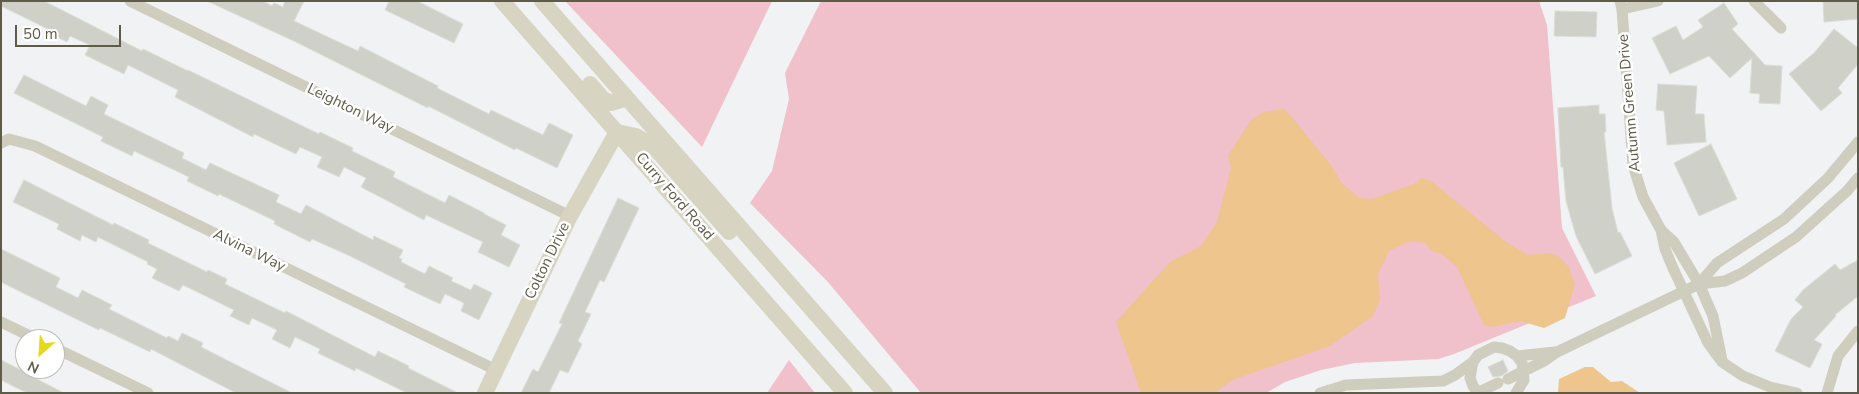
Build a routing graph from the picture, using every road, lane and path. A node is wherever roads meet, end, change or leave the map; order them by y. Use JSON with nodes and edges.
{"nodes":[{"id":1,"x":130,"y":1,"type":"edge"},
{"id":2,"x":502,"y":1,"type":"edge"},
{"id":3,"x":516,"y":1,"type":"edge"},
{"id":4,"x":542,"y":1,"type":"edge"},
{"id":5,"x":1658,"y":1,"type":"edge"},
{"id":6,"x":1754,"y":1,"type":"edge"},
{"id":7,"x":1621,"y":5,"type":"edge"},
{"id":8,"x":1781,"y":28,"type":"dead end"},
{"id":9,"x":627,"y":98,"type":"junction"},
{"id":10,"x":618,"y":132,"type":"junction"},
{"id":11,"x":1858,"y":142,"type":"edge"},
{"id":12,"x":1,"y":143,"type":"edge"},
{"id":13,"x":1858,"y":178,"type":"edge"},
{"id":14,"x":570,"y":216,"type":"junction"},
{"id":15,"x":1661,"y":230,"type":"junction"},
{"id":16,"x":1699,"y":284,"type":"junction"},
{"id":17,"x":1684,"y":291,"type":"junction"},
{"id":18,"x":1,"y":322,"type":"edge"},
{"id":19,"x":15,"y":329,"type":"edge"},
{"id":20,"x":1858,"y":331,"type":"edge"},
{"id":21,"x":1557,"y":352,"type":"junction"},
{"id":22,"x":65,"y":353,"type":"edge"},
{"id":23,"x":1517,"y":356,"type":"junction"},
{"id":24,"x":1473,"y":362,"type":"junction"},
{"id":25,"x":1722,"y":362,"type":"junction"},
{"id":26,"x":496,"y":370,"type":"junction"},
{"id":27,"x":866,"y":371,"type":"junction"},
{"id":28,"x":1524,"y":371,"type":"junction"},
{"id":29,"x":148,"y":393,"type":"edge"},
{"id":30,"x":485,"y":393,"type":"edge"},
{"id":31,"x":845,"y":393,"type":"edge"},
{"id":32,"x":885,"y":393,"type":"edge"},
{"id":33,"x":1320,"y":393,"type":"edge"},
{"id":34,"x":1478,"y":393,"type":"edge"},
{"id":35,"x":1516,"y":393,"type":"edge"},
{"id":36,"x":1797,"y":393,"type":"edge"},
{"id":37,"x":1827,"y":393,"type":"edge"}],
"edges":[{"from":1,"to":14,"type":"street","name":"Leighton Way"},
{"from":2,"to":10,"type":"main road","name":"Curry Ford Road"},
{"from":3,"to":9,"type":"main road"},
{"from":4,"to":9,"type":"main road","name":"Curry Ford Road"},
{"from":5,"to":7,"type":"street"},
{"from":6,"to":8,"type":"street"},
{"from":7,"to":15,"type":"street","name":"Autumn Green Drive"},
{"from":9,"to":27,"type":"main road","name":"Curry Ford Road"},
{"from":10,"to":14,"type":"main road","name":"Colton Drive"},
{"from":10,"to":27,"type":"main road"},
{"from":10,"to":31,"type":"main road","name":"Curry Ford Road"},
{"from":11,"to":16,"type":"street"},
{"from":12,"to":26,"type":"street","name":"Alvina Way"},
{"from":13,"to":16,"type":"street"},
{"from":14,"to":26,"type":"main road","name":"Colton Drive"},
{"from":15,"to":16,"type":"street","name":"Autumn Green Drive"},
{"from":15,"to":17,"type":"street","name":"Autumn Green Drive"},
{"from":16,"to":17,"type":"street"},
{"from":16,"to":25,"type":"street","name":"Autumn Green Drive"},
{"from":17,"to":21,"type":"street"},
{"from":17,"to":25,"type":"street","name":"Autumn Green Drive"},
{"from":18,"to":19,"type":"street"},
{"from":20,"to":37,"type":"street"},
{"from":21,"to":23,"type":"street"},
{"from":21,"to":28,"type":"street"},
{"from":22,"to":29,"type":"street"},
{"from":23,"to":24,"type":"street"},
{"from":23,"to":28,"type":"street"},
{"from":24,"to":33,"type":"street"},
{"from":24,"to":34,"type":"street"},
{"from":25,"to":36,"type":"street"},
{"from":26,"to":30,"type":"main road","name":"Colton Drive"},
{"from":27,"to":32,"type":"main road","name":"Curry Ford Road"},
{"from":28,"to":34,"type":"street"},
{"from":28,"to":35,"type":"street"}]}
